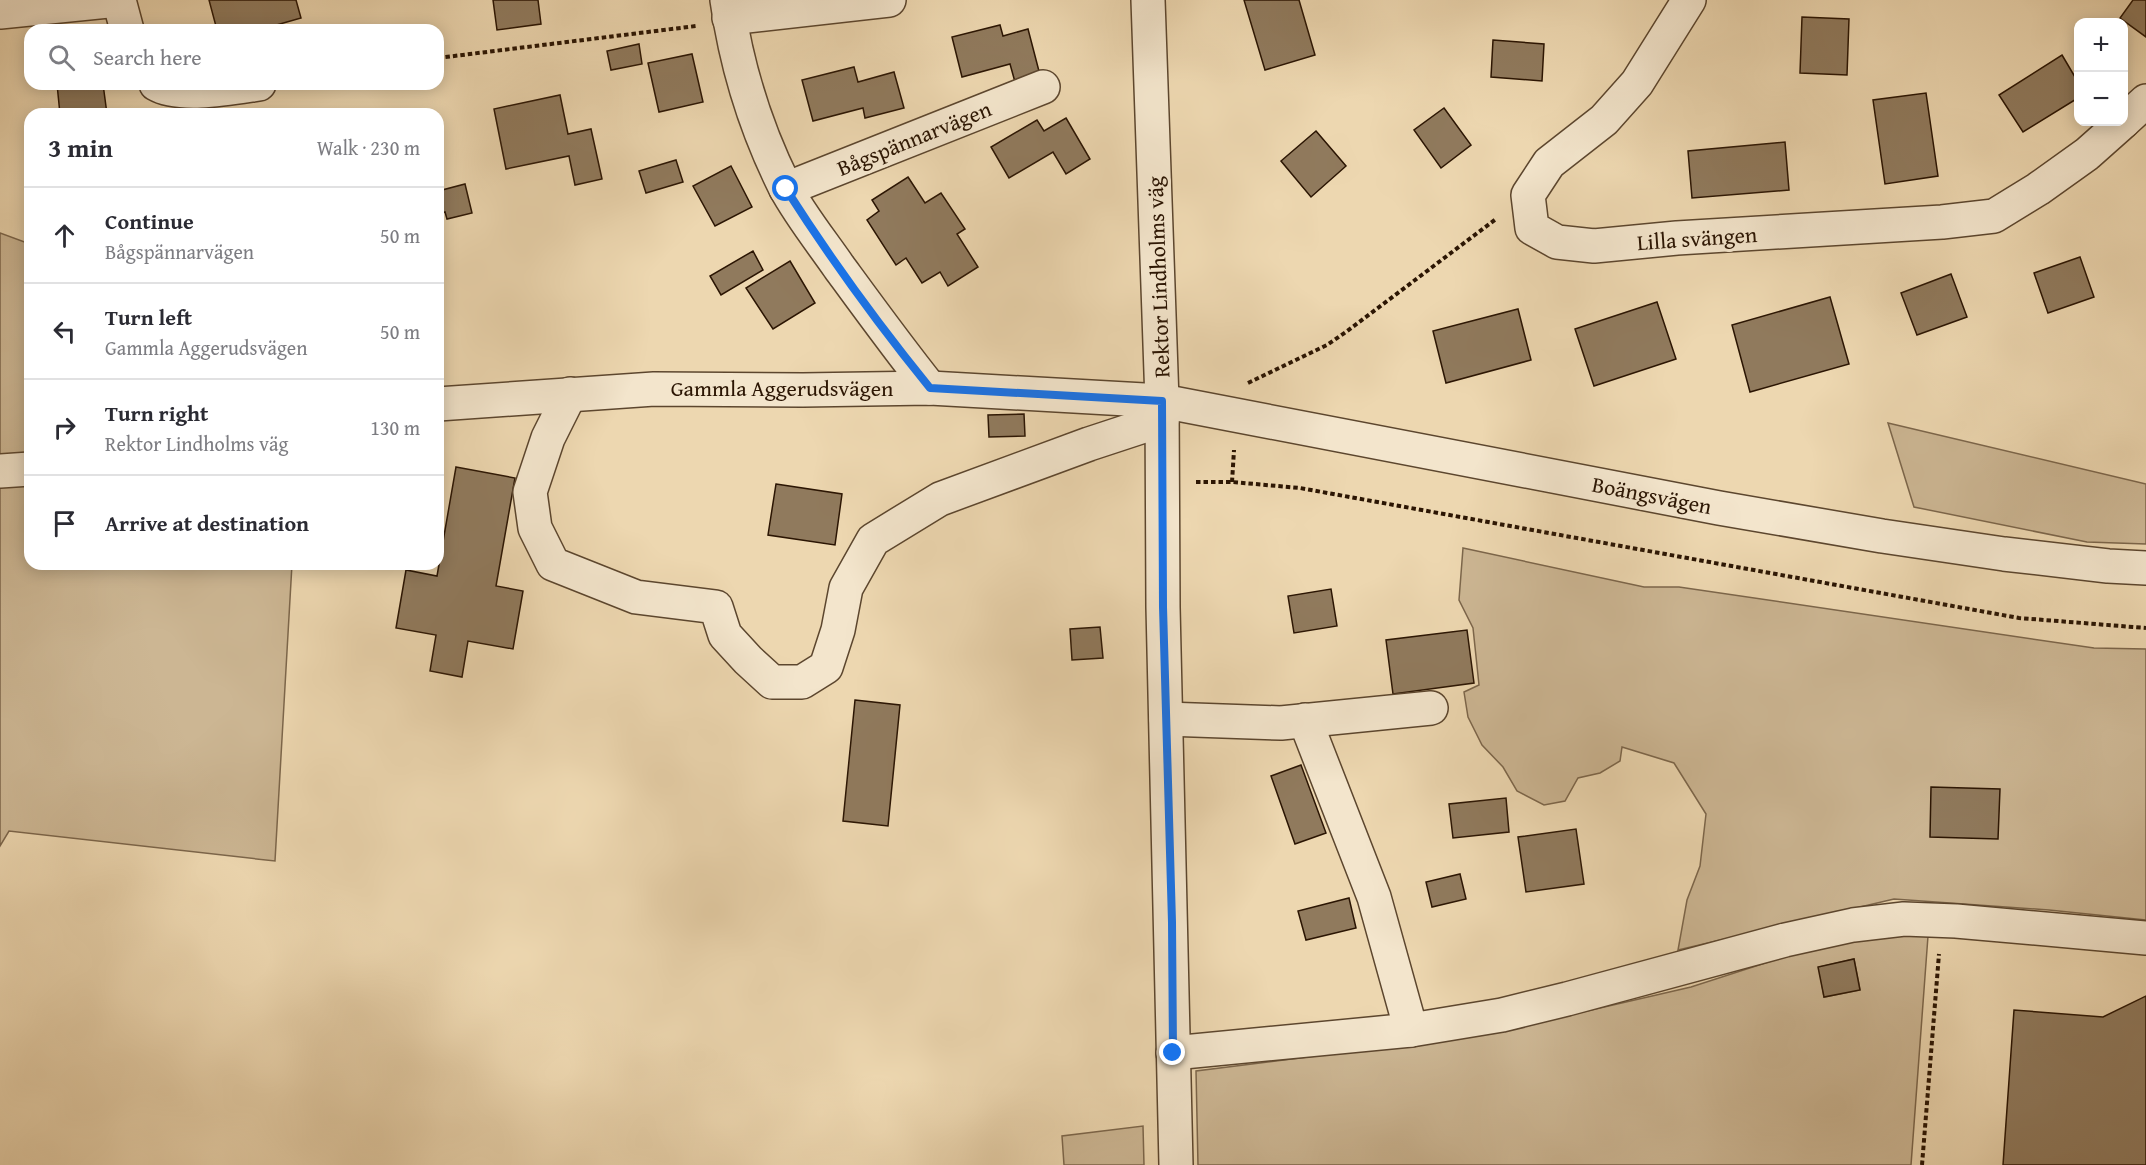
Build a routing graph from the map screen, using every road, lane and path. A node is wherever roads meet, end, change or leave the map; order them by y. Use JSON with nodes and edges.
{"nodes":[{"id":1,"x":118,"y":0,"type":"edge"},
{"id":2,"x":889,"y":0,"type":"edge"},
{"id":3,"x":1148,"y":0,"type":"edge"},
{"id":4,"x":1689,"y":0,"type":"edge"},
{"id":5,"x":728,"y":9,"type":"edge"},
{"id":6,"x":0,"y":12,"type":"edge"},
{"id":7,"x":126,"y":24,"type":"edge"},
{"id":8,"x":444,"y":57,"type":"edge"},
{"id":9,"x":1043,"y":87,"type":"dead end"},
{"id":10,"x":188,"y":90,"type":"edge"},
{"id":11,"x":219,"y":90,"type":"edge"},
{"id":12,"x":2146,"y":101,"type":"edge"},
{"id":13,"x":2128,"y":117,"type":"edge"},
{"id":14,"x":2118,"y":126,"type":"edge"},
{"id":15,"x":786,"y":189,"type":"junction"},
{"id":16,"x":1527,"y":195,"type":"junction"},
{"id":17,"x":930,"y":388,"type":"junction"},
{"id":18,"x":570,"y":394,"type":"junction"},
{"id":19,"x":444,"y":404,"type":"edge"},
{"id":20,"x":1162,"y":411,"type":"junction"},
{"id":21,"x":1237,"y":416,"type":"junction"},
{"id":22,"x":24,"y":469,"type":"edge"},
{"id":23,"x":0,"y":471,"type":"edge"},
{"id":24,"x":1232,"y":482,"type":"junction"},
{"id":25,"x":1162,"y":483,"type":"junction"},
{"id":26,"x":2146,"y":568,"type":"edge"},
{"id":27,"x":2146,"y":628,"type":"edge"},
{"id":28,"x":1431,"y":708,"type":"dead end"},
{"id":29,"x":1166,"y":719,"type":"junction"},
{"id":30,"x":1305,"y":720,"type":"junction"},
{"id":31,"x":1942,"y":921,"type":"junction"},
{"id":32,"x":2146,"y":939,"type":"edge"},
{"id":33,"x":1411,"y":1030,"type":"junction"},
{"id":34,"x":1173,"y":1053,"type":"junction"},
{"id":35,"x":1176,"y":1165,"type":"edge"},
{"id":36,"x":1922,"y":1165,"type":"edge"}],
"edges":[{"from":1,"to":6,"type":"street"},
{"from":1,"to":7,"type":"street"},
{"from":2,"to":5,"type":"street"},
{"from":3,"to":20,"type":"street","name":"Rektor Lindholms väg"},
{"from":4,"to":16,"type":"street"},
{"from":5,"to":8,"type":"path"},
{"from":5,"to":15,"type":"street"},
{"from":9,"to":15,"type":"street","name":"Bågspännarvägen"},
{"from":10,"to":11,"type":"street"},
{"from":12,"to":13,"type":"street","name":"Lilla svängen"},
{"from":14,"to":16,"type":"street","name":"Lilla svängen"},
{"from":15,"to":17,"type":"street"},
{"from":16,"to":21,"type":"path"},
{"from":17,"to":18,"type":"street","name":"Gammla Aggerudsvägen"},
{"from":17,"to":20,"type":"street","name":"Gammla Aggerudsvägen"},
{"from":18,"to":19,"type":"street","name":"Gammla Aggerudsvägen"},
{"from":18,"to":20,"type":"street"},
{"from":20,"to":21,"type":"street","name":"Boängsvägen"},
{"from":20,"to":25,"type":"street","name":"Rektor Lindholms väg"},
{"from":21,"to":24,"type":"path"},
{"from":21,"to":26,"type":"street","name":"Boängsvägen"},
{"from":22,"to":23,"type":"street"},
{"from":24,"to":25,"type":"path"},
{"from":24,"to":27,"type":"path"},
{"from":25,"to":29,"type":"street","name":"Rektor Lindholms väg"},
{"from":28,"to":30,"type":"street"},
{"from":29,"to":30,"type":"street"},
{"from":29,"to":34,"type":"street","name":"Rektor Lindholms väg"},
{"from":30,"to":33,"type":"street"},
{"from":31,"to":32,"type":"street"},
{"from":31,"to":33,"type":"street"},
{"from":31,"to":36,"type":"path"},
{"from":33,"to":34,"type":"street"},
{"from":34,"to":35,"type":"street","name":"Rektor Lindholms väg"}]}
